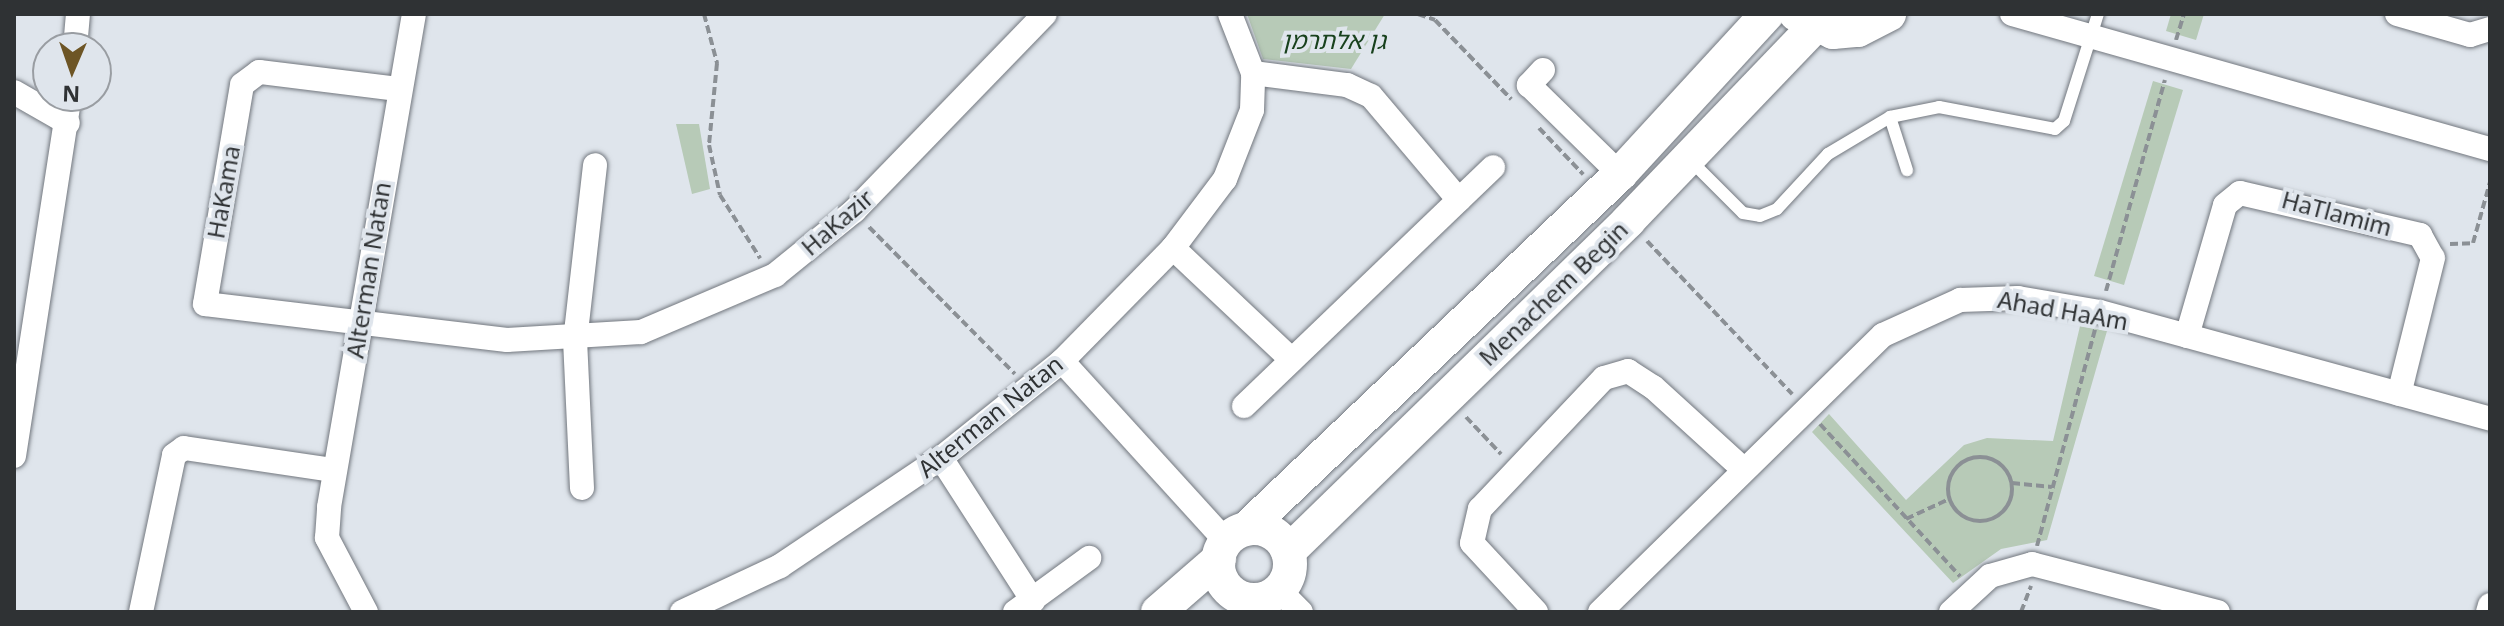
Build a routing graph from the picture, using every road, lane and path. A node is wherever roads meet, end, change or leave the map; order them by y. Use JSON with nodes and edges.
{"nodes":[{"id":1,"x":414,"y":14,"type":"edge"},
{"id":2,"x":704,"y":14,"type":"edge"},
{"id":3,"x":1045,"y":14,"type":"edge"},
{"id":4,"x":1230,"y":14,"type":"edge"},
{"id":5,"x":1418,"y":14,"type":"edge"},
{"id":6,"x":1767,"y":14,"type":"edge"},
{"id":7,"x":1889,"y":14,"type":"edge"},
{"id":8,"x":2012,"y":14,"type":"edge"},
{"id":9,"x":2397,"y":14,"type":"edge"},
{"id":10,"x":1805,"y":21,"type":"edge"},
{"id":11,"x":2095,"y":25,"type":"edge"},
{"id":12,"x":2490,"y":29,"type":"edge"},
{"id":13,"x":1543,"y":70,"type":"dead end"},
{"id":14,"x":1253,"y":73,"type":"junction"},
{"id":15,"x":398,"y":89,"type":"junction"},
{"id":16,"x":14,"y":92,"type":"edge"},
{"id":17,"x":1518,"y":107,"type":"dead end"},
{"id":18,"x":69,"y":112,"type":"edge"},
{"id":19,"x":1528,"y":117,"type":"dead end"},
{"id":20,"x":1890,"y":117,"type":"junction"},
{"id":21,"x":68,"y":123,"type":"junction"},
{"id":22,"x":2490,"y":149,"type":"edge"},
{"id":23,"x":1688,"y":158,"type":"junction"},
{"id":24,"x":595,"y":165,"type":"dead end"},
{"id":25,"x":1493,"y":167,"type":"dead end"},
{"id":26,"x":1907,"y":170,"type":"dead end"},
{"id":27,"x":2490,"y":182,"type":"edge"},
{"id":28,"x":1611,"y":184,"type":"junction"},
{"id":29,"x":1459,"y":200,"type":"junction"},
{"id":30,"x":854,"y":211,"type":"junction"},
{"id":31,"x":1628,"y":221,"type":"junction"},
{"id":32,"x":2432,"y":246,"type":"junction"},
{"id":33,"x":1173,"y":248,"type":"junction"},
{"id":34,"x":775,"y":275,"type":"junction"},
{"id":35,"x":360,"y":326,"type":"junction"},
{"id":36,"x":2187,"y":336,"type":"junction"},
{"id":37,"x":575,"y":341,"type":"junction"},
{"id":38,"x":1292,"y":360,"type":"junction"},
{"id":39,"x":1062,"y":361,"type":"junction"},
{"id":40,"x":1029,"y":388,"type":"junction"},
{"id":41,"x":2399,"y":394,"type":"junction"},
{"id":42,"x":1446,"y":396,"type":"junction"},
{"id":43,"x":1244,"y":406,"type":"dead end"},
{"id":44,"x":1804,"y":406,"type":"junction"},
{"id":45,"x":2490,"y":419,"type":"edge"},
{"id":46,"x":14,"y":456,"type":"edge"},
{"id":47,"x":941,"y":458,"type":"junction"},
{"id":48,"x":1743,"y":469,"type":"junction"},
{"id":49,"x":333,"y":470,"type":"junction"},
{"id":50,"x":1517,"y":470,"type":"junction"},
{"id":51,"x":2012,"y":483,"type":"junction"},
{"id":52,"x":2052,"y":487,"type":"dead end"},
{"id":53,"x":582,"y":488,"type":"dead end"},
{"id":54,"x":1949,"y":499,"type":"junction"},
{"id":55,"x":1906,"y":519,"type":"junction"},
{"id":56,"x":1231,"y":543,"type":"junction"},
{"id":57,"x":1288,"y":552,"type":"junction"},
{"id":58,"x":1089,"y":558,"type":"dead end"},
{"id":59,"x":1973,"y":590,"type":"junction"},
{"id":60,"x":1290,"y":601,"type":"edge"},
{"id":61,"x":1229,"y":604,"type":"edge"},
{"id":62,"x":717,"y":605,"type":"edge"},
{"id":63,"x":2490,"y":605,"type":"edge"},
{"id":64,"x":1024,"y":606,"type":"edge"},
{"id":65,"x":141,"y":612,"type":"edge"},
{"id":66,"x":366,"y":612,"type":"edge"},
{"id":67,"x":682,"y":612,"type":"edge"},
{"id":68,"x":1158,"y":612,"type":"edge"},
{"id":69,"x":1536,"y":612,"type":"edge"},
{"id":70,"x":1600,"y":612,"type":"edge"},
{"id":71,"x":1951,"y":612,"type":"edge"},
{"id":72,"x":2218,"y":612,"type":"edge"},
{"id":73,"x":2488,"y":612,"type":"edge"}],
"edges":[{"from":1,"to":15,"type":"street","name":"Alterman Natan"},
{"from":2,"to":34,"type":"path"},
{"from":3,"to":30,"type":"street","name":"HaKazir"},
{"from":4,"to":14,"type":"street","name":"Alterman Natan"},
{"from":5,"to":17,"type":"path"},
{"from":6,"to":28,"type":"main road","name":"Menachem Begin"},
{"from":7,"to":10,"type":"main road"},
{"from":8,"to":11,"type":"street"},
{"from":9,"to":12,"type":"street"},
{"from":10,"to":23,"type":"main road","name":"Menachem Begin"},
{"from":11,"to":20,"type":"lane"},
{"from":11,"to":22,"type":"street"},
{"from":13,"to":28,"type":"street"},
{"from":14,"to":29,"type":"street"},
{"from":14,"to":33,"type":"street","name":"Alterman Natan"},
{"from":15,"to":35,"type":"street","name":"Alterman Natan"},
{"from":15,"to":35,"type":"street","name":"HaKama"},
{"from":16,"to":21,"type":"street"},
{"from":18,"to":21,"type":"street"},
{"from":19,"to":28,"type":"path"},
{"from":20,"to":23,"type":"lane"},
{"from":20,"to":26,"type":"lane"},
{"from":21,"to":46,"type":"street"},
{"from":23,"to":31,"type":"main road","name":"Menachem Begin"},
{"from":24,"to":37,"type":"street"},
{"from":25,"to":29,"type":"street"},
{"from":27,"to":32,"type":"path"},
{"from":28,"to":56,"type":"main road","name":"Menachem Begin"},
{"from":29,"to":38,"type":"street"},
{"from":30,"to":34,"type":"street","name":"HaKazir"},
{"from":30,"to":40,"type":"path"},
{"from":31,"to":42,"type":"main road","name":"Menachem Begin"},
{"from":31,"to":44,"type":"path"},
{"from":32,"to":36,"type":"street","name":"HaTlamim"},
{"from":32,"to":41,"type":"street"},
{"from":33,"to":38,"type":"street"},
{"from":33,"to":39,"type":"street","name":"Alterman Natan"},
{"from":34,"to":37,"type":"street","name":"HaKazir"},
{"from":35,"to":37,"type":"street","name":"HaKazir"},
{"from":35,"to":49,"type":"street","name":"Alterman Natan"},
{"from":36,"to":41,"type":"street","name":"Ahad HaAm"},
{"from":36,"to":44,"type":"street","name":"Ahad HaAm"},
{"from":37,"to":53,"type":"street"},
{"from":38,"to":43,"type":"street"},
{"from":39,"to":40,"type":"street","name":"Alterman Natan"},
{"from":39,"to":56,"type":"street"},
{"from":40,"to":47,"type":"street","name":"Alterman Natan"},
{"from":41,"to":45,"type":"street","name":"Ahad HaAm"},
{"from":42,"to":50,"type":"path"},
{"from":42,"to":57,"type":"main road","name":"Menachem Begin"},
{"from":44,"to":48,"type":"street","name":"Ahad HaAm"},
{"from":44,"to":55,"type":"path"},
{"from":47,"to":62,"type":"street","name":"Alterman Natan"},
{"from":47,"to":64,"type":"street"},
{"from":48,"to":50,"type":"street"},
{"from":48,"to":70,"type":"street","name":"Ahad HaAm"},
{"from":49,"to":65,"type":"street"},
{"from":49,"to":66,"type":"street","name":"Alterman Natan"},
{"from":50,"to":69,"type":"street"},
{"from":51,"to":52,"type":"path"},
{"from":51,"to":54,"type":"path"},
{"from":51,"to":54,"type":"path"},
{"from":54,"to":55,"type":"path"},
{"from":55,"to":59,"type":"path"},
{"from":56,"to":57,"type":"main road"},
{"from":56,"to":61,"type":"main road"},
{"from":56,"to":68,"type":"main road","name":"Menachem Begin"},
{"from":57,"to":60,"type":"main road"},
{"from":58,"to":64,"type":"street"},
{"from":59,"to":71,"type":"street"},
{"from":59,"to":72,"type":"street"},
{"from":60,"to":61,"type":"main road"},
{"from":62,"to":67,"type":"street","name":"Alterman Natan"},
{"from":63,"to":73,"type":"street"}]}
